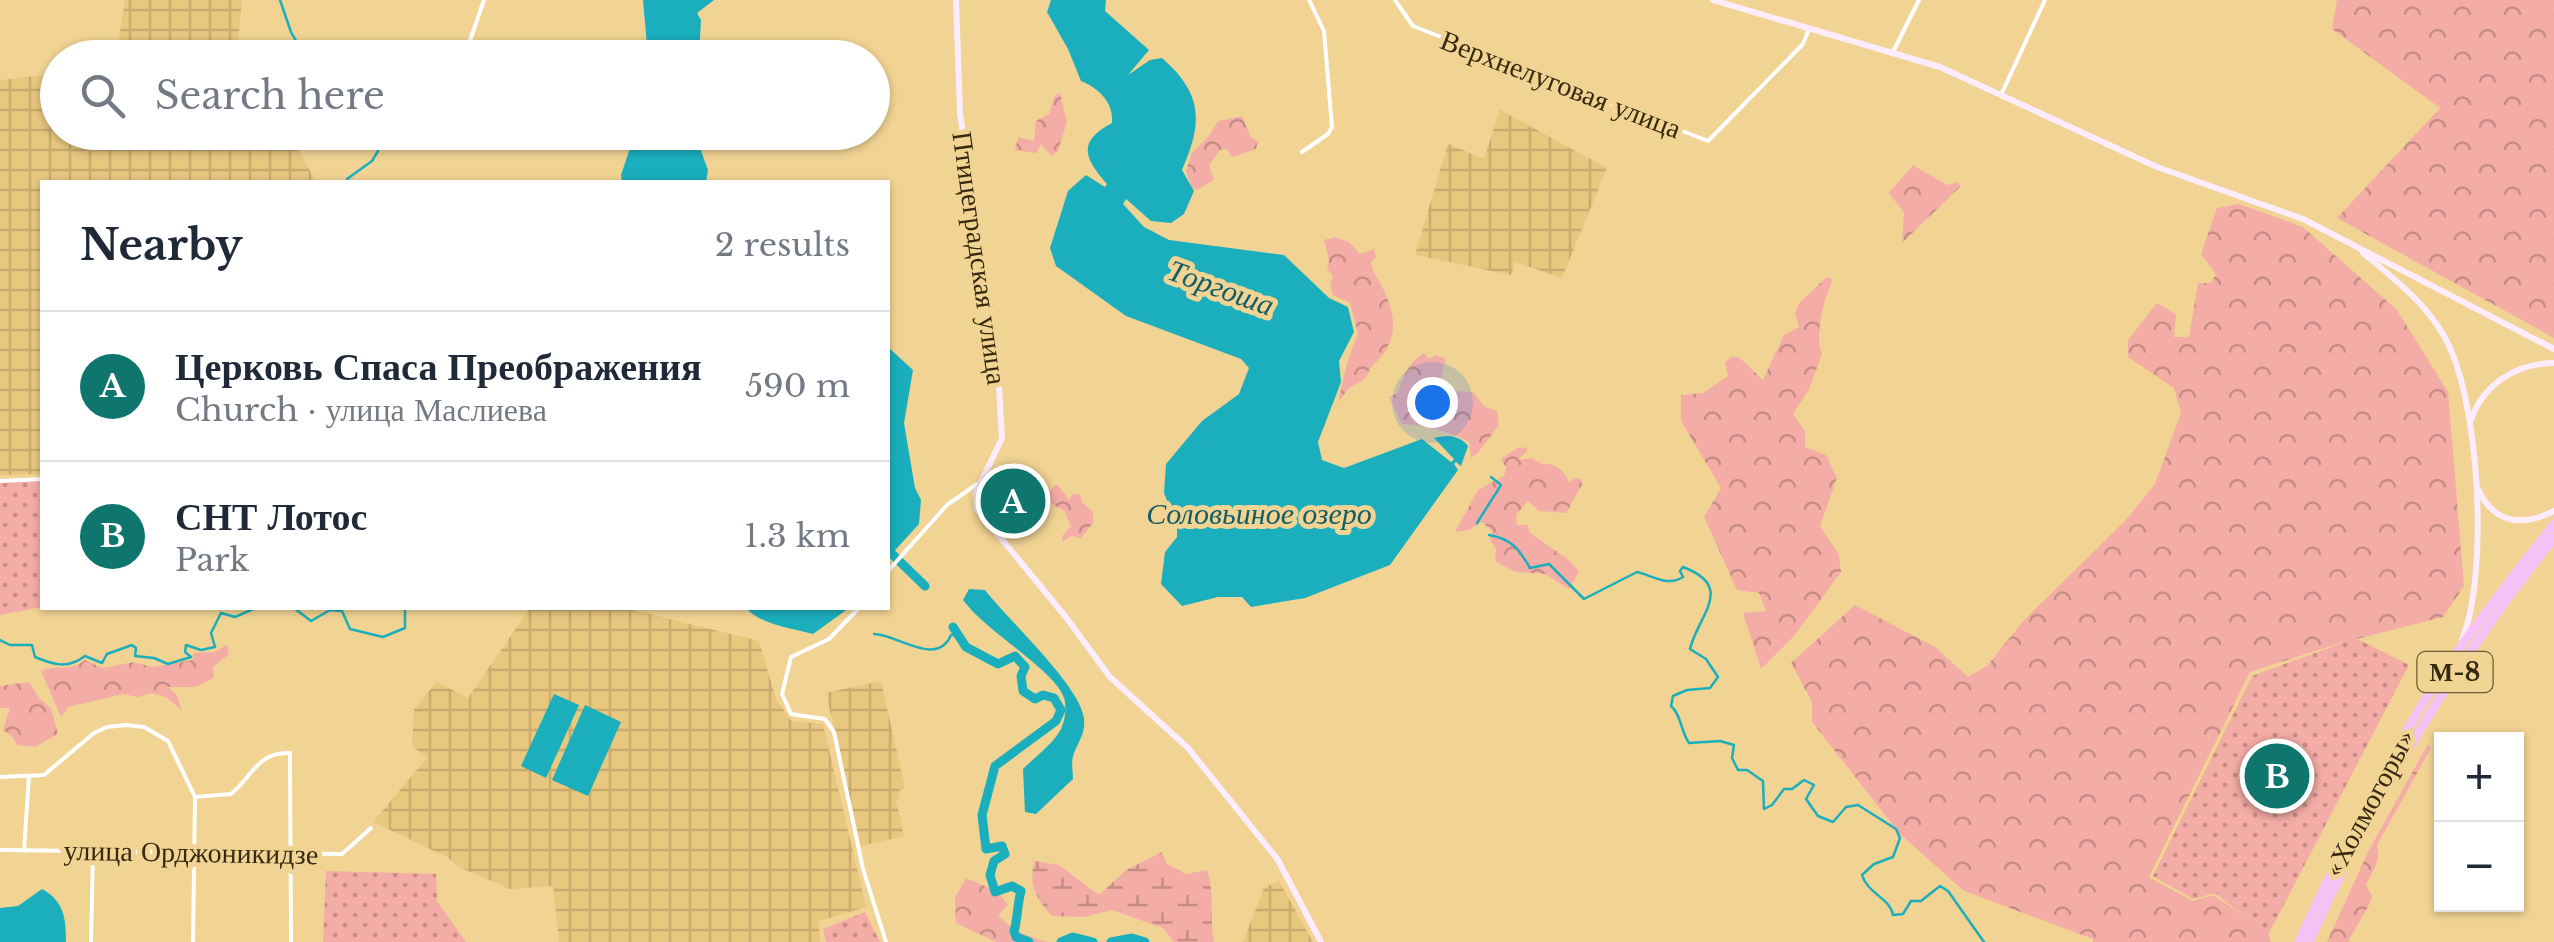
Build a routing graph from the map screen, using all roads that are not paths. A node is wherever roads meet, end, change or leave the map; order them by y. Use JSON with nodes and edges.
{"nodes":[{"id":1,"x":484,"y":0,"type":"edge"},
{"id":2,"x":956,"y":0,"type":"edge"},
{"id":3,"x":1309,"y":0,"type":"edge"},
{"id":4,"x":1396,"y":0,"type":"edge"},
{"id":5,"x":1713,"y":0,"type":"edge"},
{"id":6,"x":1919,"y":0,"type":"edge"},
{"id":7,"x":2046,"y":0,"type":"edge"},
{"id":8,"x":1810,"y":27,"type":"junction"},
{"id":9,"x":470,"y":40,"type":"edge"},
{"id":10,"x":1893,"y":52,"type":"junction"},
{"id":11,"x":2001,"y":94,"type":"junction"},
{"id":12,"x":1302,"y":152,"type":"dead end"},
{"id":13,"x":2354,"y":245,"type":"junction"},
{"id":14,"x":2554,"y":349,"type":"edge"},
{"id":15,"x":2554,"y":363,"type":"edge"},
{"id":16,"x":2470,"y":426,"type":"junction"},
{"id":17,"x":2474,"y":478,"type":"junction"},
{"id":18,"x":40,"y":479,"type":"edge"},
{"id":19,"x":0,"y":481,"type":"edge"},
{"id":20,"x":981,"y":482,"type":"junction"},
{"id":21,"x":2554,"y":511,"type":"edge"},
{"id":22,"x":2554,"y":524,"type":"edge"},
{"id":23,"x":2554,"y":538,"type":"edge"},
{"id":24,"x":890,"y":567,"type":"edge"},
{"id":25,"x":856,"y":610,"type":"edge"},
{"id":26,"x":2447,"y":666,"type":"junction"},
{"id":27,"x":29,"y":776,"type":"junction"},
{"id":28,"x":0,"y":777,"type":"edge"},
{"id":29,"x":195,"y":797,"type":"junction"},
{"id":30,"x":371,"y":828,"type":"dead end"},
{"id":31,"x":0,"y":850,"type":"edge"},
{"id":32,"x":24,"y":851,"type":"junction"},
{"id":33,"x":92,"y":852,"type":"junction"},
{"id":34,"x":193,"y":852,"type":"junction"},
{"id":35,"x":291,"y":854,"type":"junction"},
{"id":36,"x":91,"y":942,"type":"edge"},
{"id":37,"x":193,"y":942,"type":"edge"},
{"id":38,"x":291,"y":942,"type":"edge"},
{"id":39,"x":886,"y":942,"type":"edge"},
{"id":40,"x":1321,"y":942,"type":"edge"},
{"id":41,"x":2299,"y":942,"type":"edge"},
{"id":42,"x":2309,"y":942,"type":"edge"}],
"edges":[{"from":1,"to":9,"type":"street"},
{"from":2,"to":20,"type":"main road","name":"Птицеградская улица"},
{"from":3,"to":12,"type":"street"},
{"from":4,"to":8,"type":"street","name":"Верхнелуговая улица"},
{"from":5,"to":8,"type":"main road"},
{"from":6,"to":10,"type":"street"},
{"from":7,"to":11,"type":"street"},
{"from":8,"to":10,"type":"main road"},
{"from":10,"to":11,"type":"main road"},
{"from":11,"to":13,"type":"main road"},
{"from":13,"to":14,"type":"main road"},
{"from":13,"to":16,"type":"main road"},
{"from":15,"to":16,"type":"main road"},
{"from":16,"to":17,"type":"main road"},
{"from":17,"to":21,"type":"main road"},
{"from":17,"to":26,"type":"main road"},
{"from":18,"to":19,"type":"street"},
{"from":20,"to":24,"type":"street"},
{"from":20,"to":40,"type":"main road","name":"Птицеградская улица"},
{"from":22,"to":26,"type":"highway","name":"«Холмогоры»","number":"М-8"},
{"from":23,"to":42,"type":"highway","name":"«Холмогоры»","number":"М-8"},
{"from":25,"to":39,"type":"street"},
{"from":26,"to":41,"type":"highway","name":"«Холмогоры»","number":"М-8"},
{"from":27,"to":28,"type":"street"},
{"from":27,"to":29,"type":"street"},
{"from":27,"to":32,"type":"street"},
{"from":29,"to":34,"type":"street"},
{"from":29,"to":35,"type":"street"},
{"from":30,"to":35,"type":"street","name":"улица Орджоникидзе"},
{"from":31,"to":32,"type":"street","name":"улица Орджоникидзе"},
{"from":32,"to":33,"type":"street","name":"улица Орджоникидзе"},
{"from":33,"to":34,"type":"street","name":"улица Орджоникидзе"},
{"from":33,"to":36,"type":"street"},
{"from":34,"to":35,"type":"street","name":"улица Орджоникидзе"},
{"from":34,"to":37,"type":"street"},
{"from":35,"to":38,"type":"street"}]}
